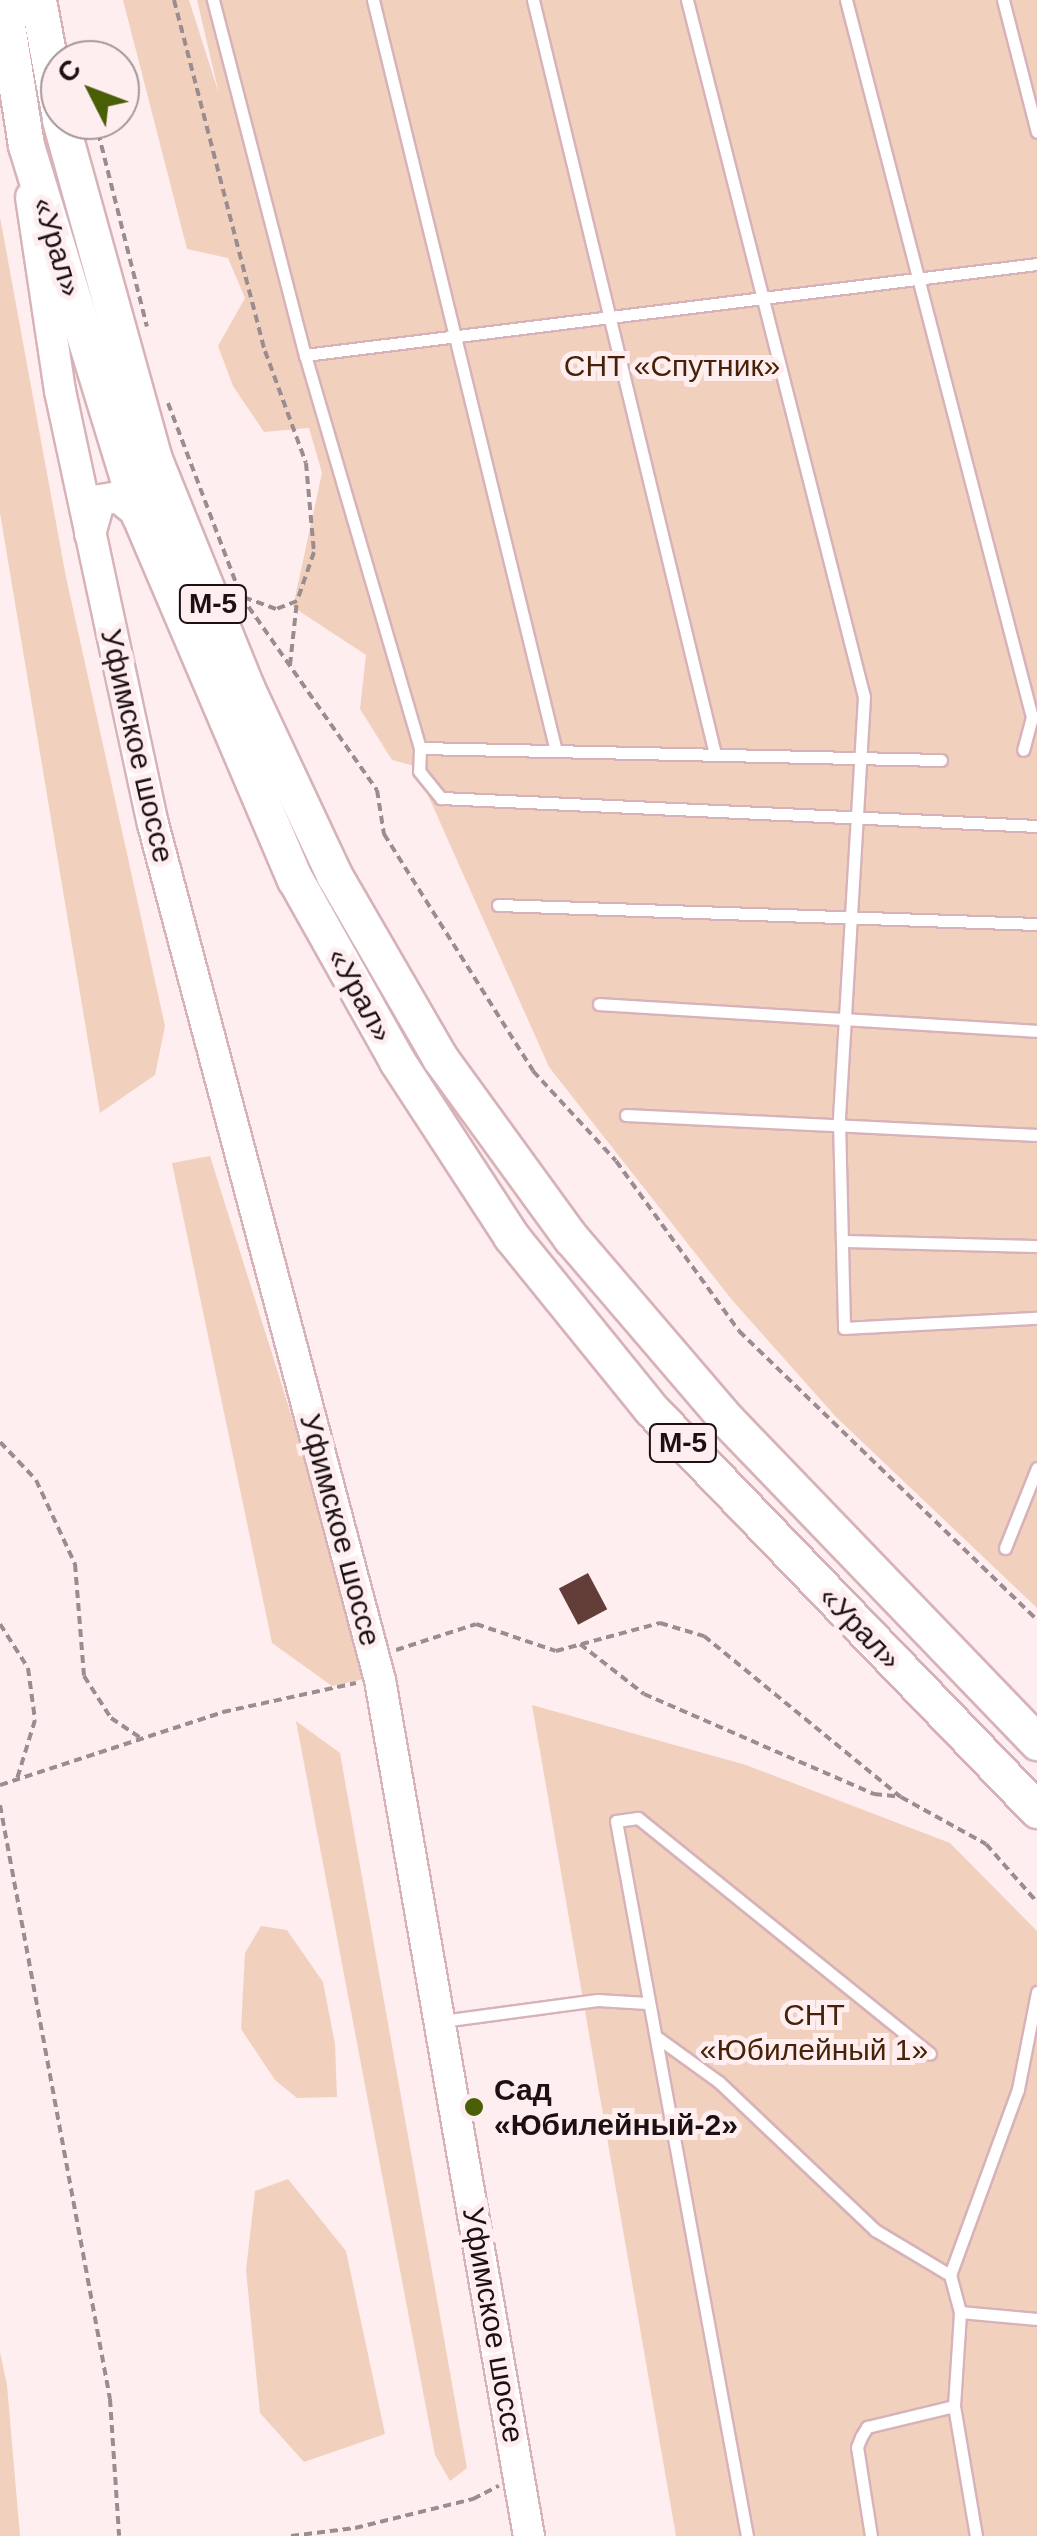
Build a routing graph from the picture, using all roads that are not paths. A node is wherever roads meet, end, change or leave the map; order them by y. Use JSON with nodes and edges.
{"nodes":[{"id":1,"x":3,"y":0,"type":"edge"},
{"id":2,"x":38,"y":0,"type":"edge"},
{"id":3,"x":213,"y":0,"type":"edge"},
{"id":4,"x":374,"y":0,"type":"edge"},
{"id":5,"x":533,"y":0,"type":"edge"},
{"id":6,"x":687,"y":0,"type":"edge"},
{"id":7,"x":846,"y":0,"type":"edge"},
{"id":8,"x":1002,"y":0,"type":"edge"},
{"id":9,"x":45,"y":40,"type":"edge"},
{"id":10,"x":1037,"y":132,"type":"edge"},
{"id":11,"x":66,"y":140,"type":"edge"},
{"id":12,"x":26,"y":144,"type":"junction"},
{"id":13,"x":1037,"y":264,"type":"edge"},
{"id":14,"x":917,"y":278,"type":"junction"},
{"id":15,"x":761,"y":300,"type":"junction"},
{"id":16,"x":613,"y":318,"type":"junction"},
{"id":17,"x":458,"y":336,"type":"junction"},
{"id":18,"x":305,"y":355,"type":"junction"},
{"id":19,"x":139,"y":514,"type":"junction"},
{"id":20,"x":90,"y":537,"type":"junction"},
{"id":21,"x":420,"y":748,"type":"junction"},
{"id":22,"x":1023,"y":750,"type":"dead end"},
{"id":23,"x":556,"y":752,"type":"junction"},
{"id":24,"x":714,"y":754,"type":"junction"},
{"id":25,"x":859,"y":757,"type":"junction"},
{"id":26,"x":942,"y":760,"type":"dead end"},
{"id":27,"x":856,"y":818,"type":"junction"},
{"id":28,"x":1037,"y":826,"type":"edge"},
{"id":29,"x":498,"y":904,"type":"dead end"},
{"id":30,"x":849,"y":918,"type":"junction"},
{"id":31,"x":1037,"y":924,"type":"edge"},
{"id":32,"x":599,"y":1004,"type":"dead end"},
{"id":33,"x":843,"y":1021,"type":"junction"},
{"id":34,"x":1037,"y":1031,"type":"edge"},
{"id":35,"x":626,"y":1115,"type":"dead end"},
{"id":36,"x":839,"y":1121,"type":"junction"},
{"id":37,"x":1037,"y":1134,"type":"edge"},
{"id":38,"x":843,"y":1241,"type":"junction"},
{"id":39,"x":1037,"y":1246,"type":"edge"},
{"id":40,"x":1037,"y":1318,"type":"edge"},
{"id":41,"x":1037,"y":1468,"type":"edge"},
{"id":42,"x":1005,"y":1548,"type":"dead end"},
{"id":43,"x":1037,"y":1742,"type":"edge"},
{"id":44,"x":1026,"y":1799,"type":"edge"},
{"id":45,"x":1037,"y":1992,"type":"edge"},
{"id":46,"x":646,"y":2003,"type":"junction"},
{"id":47,"x":441,"y":2021,"type":"junction"},
{"id":48,"x":658,"y":2038,"type":"junction"},
{"id":49,"x":930,"y":2054,"type":"dead end"},
{"id":50,"x":950,"y":2276,"type":"junction"},
{"id":51,"x":960,"y":2312,"type":"junction"},
{"id":52,"x":1037,"y":2320,"type":"edge"},
{"id":53,"x":954,"y":2406,"type":"junction"},
{"id":54,"x":529,"y":2536,"type":"edge"},
{"id":55,"x":747,"y":2536,"type":"edge"},
{"id":56,"x":871,"y":2536,"type":"edge"},
{"id":57,"x":976,"y":2536,"type":"edge"}],
"edges":[{"from":1,"to":12,"type":"main road","name":"«Урал»","number":"М-5"},
{"from":2,"to":9,"type":"main road","name":"«Урал»","number":"М-5"},
{"from":3,"to":18,"type":"lane"},
{"from":4,"to":17,"type":"lane"},
{"from":5,"to":16,"type":"lane"},
{"from":6,"to":15,"type":"lane"},
{"from":7,"to":14,"type":"lane"},
{"from":8,"to":10,"type":"lane"},
{"from":11,"to":43,"type":"main road","name":"«Урал»","number":"М-5"},
{"from":12,"to":19,"type":"main road","name":"«Урал»","number":"М-5"},
{"from":12,"to":20,"type":"main road","name":"Уфимское шоссе"},
{"from":13,"to":14,"type":"lane"},
{"from":14,"to":15,"type":"lane"},
{"from":14,"to":22,"type":"lane"},
{"from":15,"to":16,"type":"lane"},
{"from":15,"to":25,"type":"lane"},
{"from":16,"to":17,"type":"lane"},
{"from":16,"to":24,"type":"lane"},
{"from":17,"to":18,"type":"lane"},
{"from":17,"to":23,"type":"lane"},
{"from":18,"to":21,"type":"lane"},
{"from":19,"to":20,"type":"main road"},
{"from":19,"to":44,"type":"main road","name":"«Урал»","number":"М-5"},
{"from":20,"to":47,"type":"main road","name":"Уфимское шоссе"},
{"from":21,"to":23,"type":"lane"},
{"from":21,"to":27,"type":"lane"},
{"from":23,"to":24,"type":"lane"},
{"from":24,"to":25,"type":"lane"},
{"from":25,"to":26,"type":"lane"},
{"from":25,"to":27,"type":"lane"},
{"from":27,"to":28,"type":"lane"},
{"from":27,"to":30,"type":"lane"},
{"from":29,"to":30,"type":"lane"},
{"from":30,"to":31,"type":"lane"},
{"from":30,"to":33,"type":"lane"},
{"from":32,"to":33,"type":"lane"},
{"from":33,"to":34,"type":"lane"},
{"from":33,"to":36,"type":"lane"},
{"from":35,"to":36,"type":"lane"},
{"from":36,"to":37,"type":"lane"},
{"from":36,"to":38,"type":"lane"},
{"from":38,"to":39,"type":"lane"},
{"from":38,"to":40,"type":"lane"},
{"from":41,"to":42,"type":"lane"},
{"from":45,"to":50,"type":"lane"},
{"from":46,"to":47,"type":"lane"},
{"from":46,"to":48,"type":"lane"},
{"from":46,"to":49,"type":"lane"},
{"from":47,"to":54,"type":"main road","name":"Уфимское шоссе"},
{"from":48,"to":50,"type":"lane"},
{"from":48,"to":55,"type":"lane"},
{"from":50,"to":51,"type":"lane"},
{"from":51,"to":52,"type":"lane"},
{"from":51,"to":53,"type":"lane"},
{"from":53,"to":56,"type":"lane"},
{"from":53,"to":57,"type":"lane"}]}
